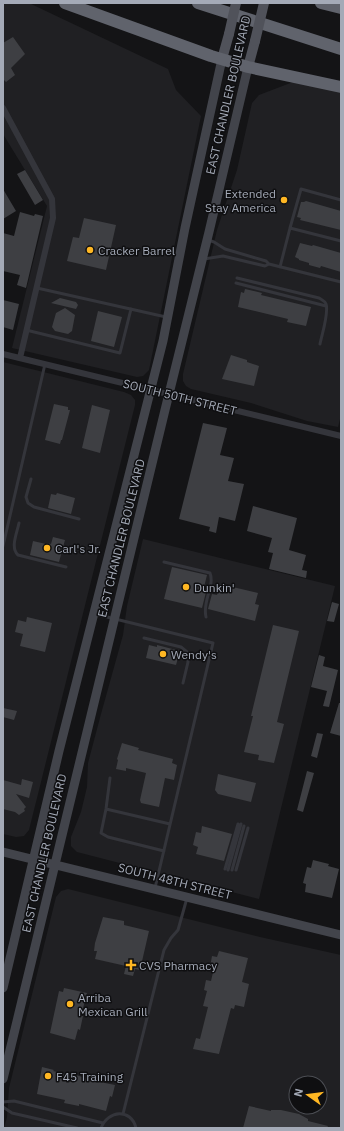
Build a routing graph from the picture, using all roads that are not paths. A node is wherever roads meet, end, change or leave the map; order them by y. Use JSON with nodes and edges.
{"nodes":[{"id":1,"x":66,"y":3,"type":"edge"},
{"id":2,"x":198,"y":3,"type":"edge"},
{"id":3,"x":236,"y":3,"type":"edge"},
{"id":4,"x":264,"y":3,"type":"edge"},
{"id":5,"x":321,"y":3,"type":"edge"},
{"id":6,"x":341,"y":8,"type":"edge"},
{"id":7,"x":341,"y":49,"type":"edge"},
{"id":8,"x":222,"y":59,"type":"junction"},
{"id":9,"x":248,"y":67,"type":"junction"},
{"id":10,"x":341,"y":87,"type":"edge"},
{"id":11,"x":3,"y":108,"type":"edge"},
{"id":12,"x":341,"y":200,"type":"edge"},
{"id":13,"x":290,"y":228,"type":"junction"},
{"id":14,"x":207,"y":240,"type":"junction"},
{"id":15,"x":341,"y":242,"type":"edge"},
{"id":16,"x":248,"y":256,"type":"junction"},
{"id":17,"x":203,"y":259,"type":"junction"},
{"id":18,"x":247,"y":262,"type":"junction"},
{"id":19,"x":269,"y":264,"type":"junction"},
{"id":20,"x":280,"y":267,"type":"junction"},
{"id":21,"x":238,"y":278,"type":"dead end"},
{"id":22,"x":341,"y":282,"type":"edge"},
{"id":23,"x":236,"y":283,"type":"dead end"},
{"id":24,"x":37,"y":288,"type":"junction"},
{"id":25,"x":326,"y":306,"type":"junction"},
{"id":26,"x":131,"y":309,"type":"junction"},
{"id":27,"x":167,"y":317,"type":"junction"},
{"id":28,"x":26,"y":330,"type":"junction"},
{"id":29,"x":320,"y":344,"type":"dead end"},
{"id":30,"x":3,"y":354,"type":"edge"},
{"id":31,"x":20,"y":358,"type":"junction"},
{"id":32,"x":45,"y":364,"type":"junction"},
{"id":33,"x":151,"y":389,"type":"junction"},
{"id":34,"x":169,"y":394,"type":"junction"},
{"id":35,"x":341,"y":436,"type":"edge"},
{"id":36,"x":31,"y":479,"type":"dead end"},
{"id":37,"x":79,"y":519,"type":"dead end"},
{"id":38,"x":19,"y":524,"type":"dead end"},
{"id":39,"x":3,"y":546,"type":"edge"},
{"id":40,"x":164,"y":562,"type":"dead end"},
{"id":41,"x":66,"y":567,"type":"dead end"},
{"id":42,"x":94,"y":614,"type":"junction"},
{"id":43,"x":206,"y":616,"type":"dead end"},
{"id":44,"x":114,"y":619,"type":"junction"},
{"id":45,"x":144,"y":638,"type":"dead end"},
{"id":46,"x":183,"y":683,"type":"dead end"},
{"id":47,"x":110,"y":778,"type":"dead end"},
{"id":48,"x":106,"y":809,"type":"junction"},
{"id":49,"x":170,"y":824,"type":"junction"},
{"id":50,"x":241,"y":825,"type":"joint"},
{"id":51,"x":248,"y":828,"type":"dead end"},
{"id":52,"x":164,"y":851,"type":"junction"},
{"id":53,"x":3,"y":852,"type":"edge"},
{"id":54,"x":34,"y":859,"type":"junction"},
{"id":55,"x":56,"y":864,"type":"junction"},
{"id":56,"x":236,"y":870,"type":"dead end"},
{"id":57,"x":155,"y":888,"type":"junction"},
{"id":58,"x":187,"y":896,"type":"junction"},
{"id":59,"x":341,"y":935,"type":"edge"},
{"id":60,"x":3,"y":988,"type":"edge"},
{"id":61,"x":3,"y":1079,"type":"edge"},
{"id":62,"x":3,"y":1102,"type":"edge"},
{"id":63,"x":3,"y":1107,"type":"edge"},
{"id":64,"x":123,"y":1114,"type":"junction"},
{"id":65,"x":103,"y":1123,"type":"junction"},
{"id":66,"x":77,"y":1128,"type":"edge"},
{"id":67,"x":101,"y":1128,"type":"edge"},
{"id":68,"x":136,"y":1128,"type":"edge"}],
"edges":[{"from":1,"to":8,"type":"highway"},
{"from":2,"to":7,"type":"highway"},
{"from":3,"to":8,"type":"main road","name":"EAST CHANDLER BOULEVARD","bridge":true},
{"from":4,"to":9,"type":"main road","name":"EAST CHANDLER BOULEVARD","bridge":true},
{"from":5,"to":6,"type":"highway"},
{"from":8,"to":9,"type":"highway"},
{"from":8,"to":27,"type":"main road","name":"EAST CHANDLER BOULEVARD"},
{"from":9,"to":10,"type":"highway"},
{"from":9,"to":14,"type":"main road","name":"EAST CHANDLER BOULEVARD"},
{"from":11,"to":24,"type":"street"},
{"from":12,"to":13,"type":"lane"},
{"from":13,"to":15,"type":"lane"},
{"from":13,"to":20,"type":"lane"},
{"from":14,"to":16,"type":"lane"},
{"from":14,"to":17,"type":"main road","name":"EAST CHANDLER BOULEVARD"},
{"from":16,"to":18,"type":"lane"},
{"from":16,"to":19,"type":"lane"},
{"from":17,"to":18,"type":"lane"},
{"from":17,"to":34,"type":"main road","name":"EAST CHANDLER BOULEVARD"},
{"from":18,"to":19,"type":"lane"},
{"from":19,"to":20,"type":"lane"},
{"from":20,"to":22,"type":"lane"},
{"from":21,"to":25,"type":"lane"},
{"from":23,"to":25,"type":"lane"},
{"from":24,"to":26,"type":"lane"},
{"from":24,"to":28,"type":"street"},
{"from":25,"to":29,"type":"lane"},
{"from":26,"to":27,"type":"lane"},
{"from":26,"to":28,"type":"lane"},
{"from":27,"to":33,"type":"main road","name":"EAST CHANDLER BOULEVARD"},
{"from":28,"to":31,"type":"street"},
{"from":30,"to":31,"type":"street","name":"SOUTH 50TH STREET"},
{"from":31,"to":32,"type":"street","name":"SOUTH 50TH STREET"},
{"from":32,"to":33,"type":"street","name":"SOUTH 50TH STREET"},
{"from":32,"to":39,"type":"lane"},
{"from":33,"to":34,"type":"street","name":"SOUTH 50TH STREET"},
{"from":33,"to":42,"type":"main road","name":"EAST CHANDLER BOULEVARD"},
{"from":34,"to":35,"type":"street","name":"SOUTH 50TH STREET"},
{"from":34,"to":44,"type":"main road","name":"EAST CHANDLER BOULEVARD"},
{"from":36,"to":37,"type":"lane"},
{"from":38,"to":41,"type":"lane"},
{"from":40,"to":43,"type":"lane"},
{"from":42,"to":44,"type":"lane"},
{"from":42,"to":54,"type":"main road","name":"EAST CHANDLER BOULEVARD"},
{"from":44,"to":49,"type":"lane"},
{"from":44,"to":55,"type":"main road","name":"EAST CHANDLER BOULEVARD"},
{"from":45,"to":46,"type":"lane"},
{"from":47,"to":48,"type":"lane"},
{"from":48,"to":49,"type":"lane"},
{"from":48,"to":52,"type":"lane"},
{"from":49,"to":52,"type":"lane"},
{"from":50,"to":50,"type":"lane"},
{"from":51,"to":56,"type":"lane"},
{"from":52,"to":57,"type":"lane"},
{"from":53,"to":54,"type":"main road","name":"SOUTH 48TH STREET"},
{"from":54,"to":55,"type":"main road","name":"SOUTH 48TH STREET"},
{"from":54,"to":60,"type":"main road","name":"EAST CHANDLER BOULEVARD"},
{"from":55,"to":57,"type":"main road","name":"SOUTH 48TH STREET"},
{"from":55,"to":61,"type":"main road","name":"EAST CHANDLER BOULEVARD"},
{"from":57,"to":58,"type":"main road","name":"SOUTH 48TH STREET"},
{"from":58,"to":59,"type":"main road","name":"SOUTH 48TH STREET"},
{"from":58,"to":64,"type":"lane"},
{"from":62,"to":65,"type":"lane"},
{"from":63,"to":66,"type":"lane"},
{"from":64,"to":65,"type":"lane"},
{"from":64,"to":68,"type":"lane"},
{"from":65,"to":67,"type":"lane"}]}
